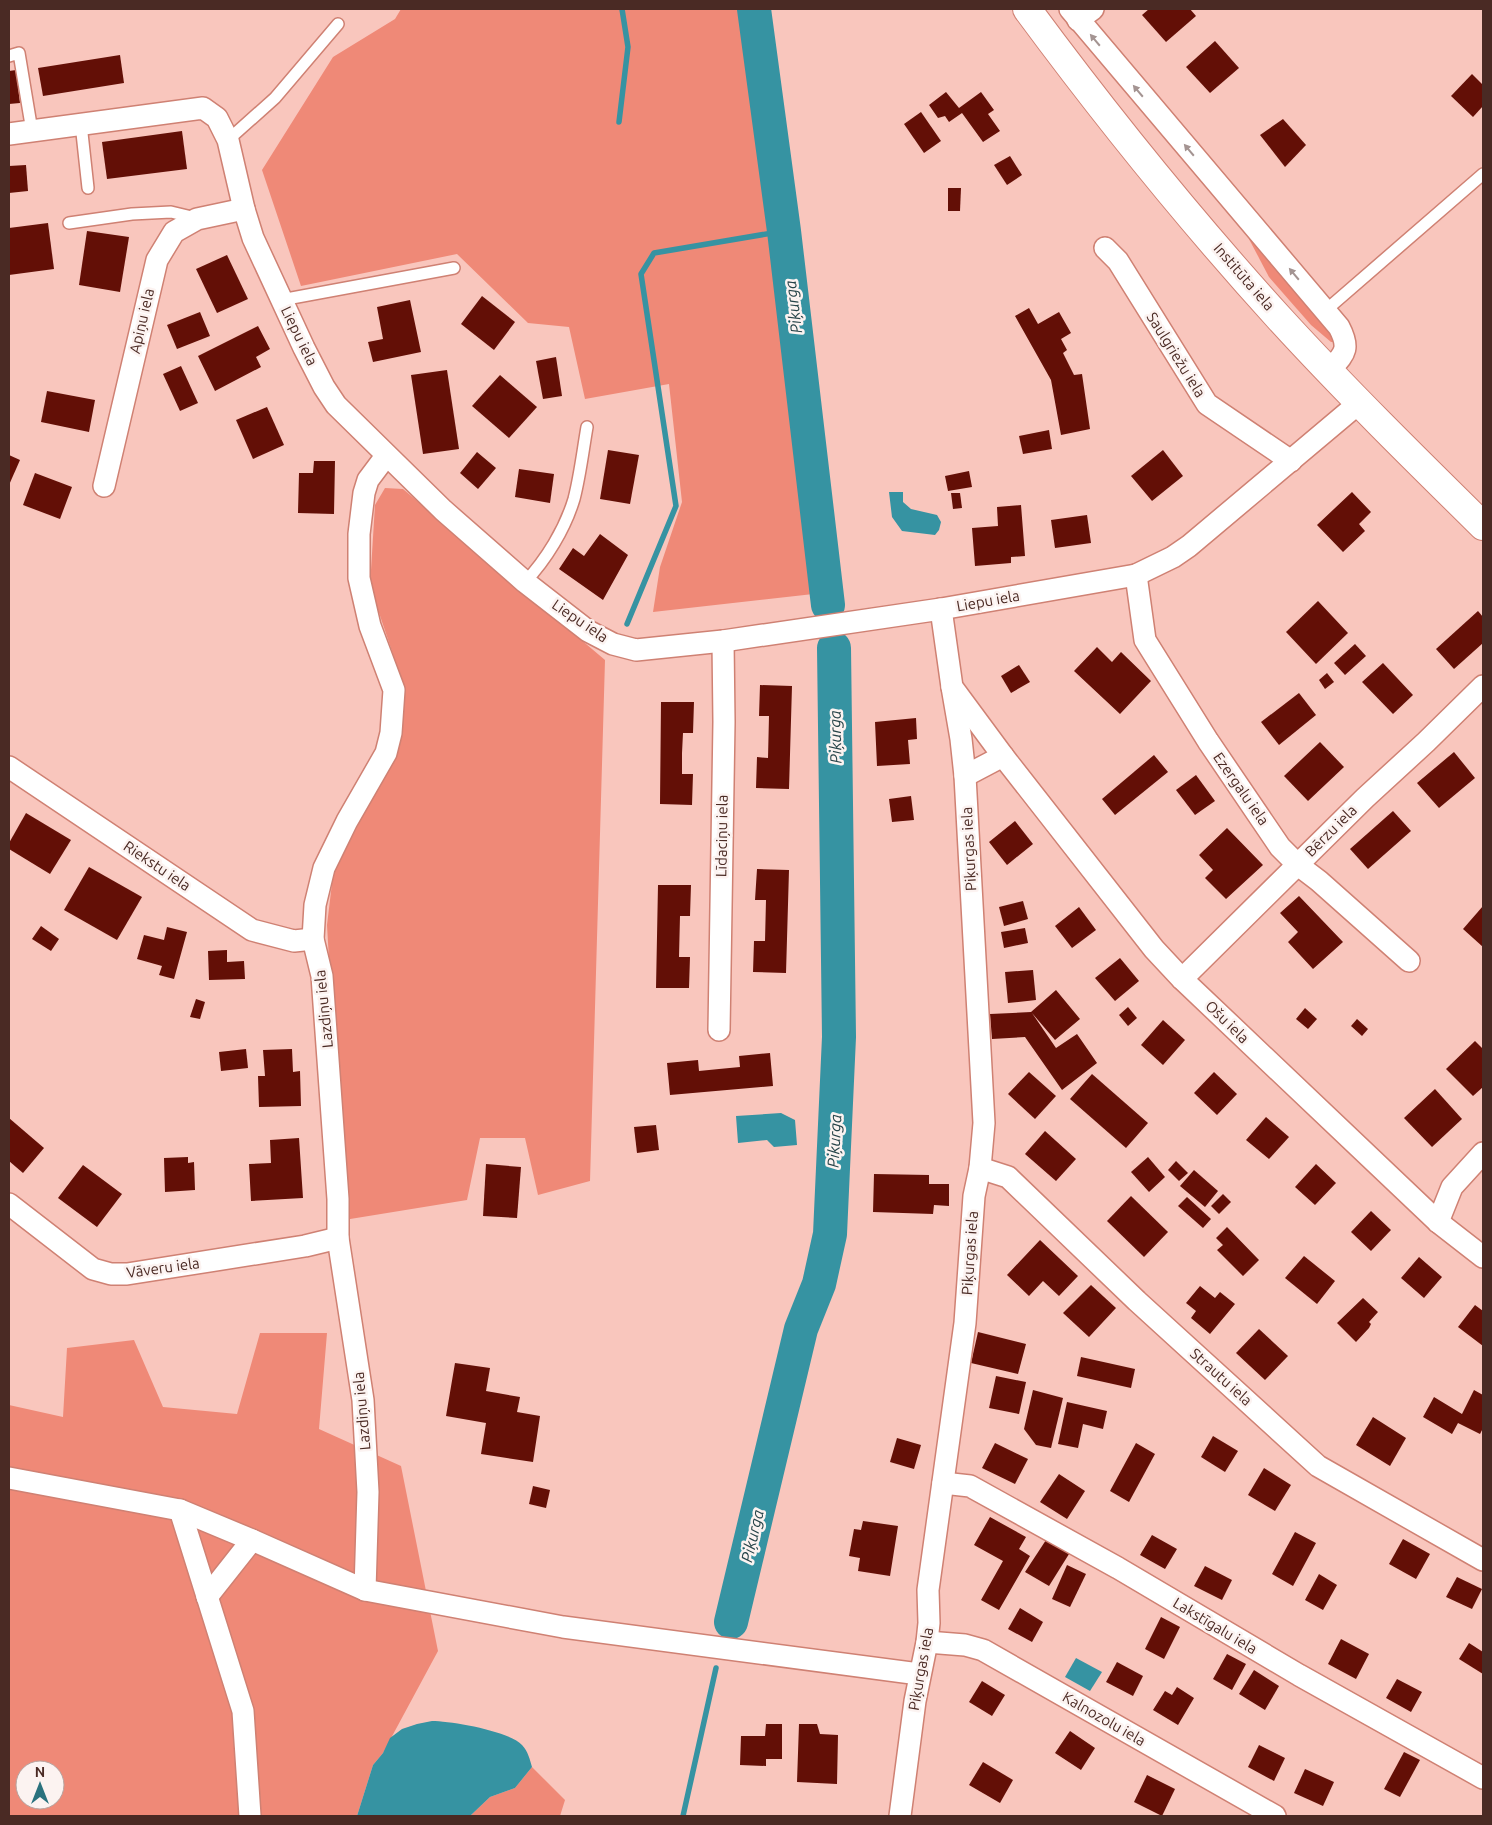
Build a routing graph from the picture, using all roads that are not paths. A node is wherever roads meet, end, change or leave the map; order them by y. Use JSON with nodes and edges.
{"nodes":[{"id":1,"x":1027,"y":9,"type":"edge"},
{"id":2,"x":1080,"y":12,"type":"edge"},
{"id":3,"x":338,"y":24,"type":"dead end"},
{"id":4,"x":9,"y":56,"type":"edge"},
{"id":5,"x":81,"y":124,"type":"junction"},
{"id":6,"x":32,"y":131,"type":"junction"},
{"id":7,"x":9,"y":134,"type":"edge"},
{"id":8,"x":228,"y":140,"type":"junction"},
{"id":9,"x":1483,"y":174,"type":"edge"},
{"id":10,"x":88,"y":188,"type":"dead end"},
{"id":11,"x":244,"y":209,"type":"junction"},
{"id":12,"x":197,"y":219,"type":"junction"},
{"id":13,"x":69,"y":224,"type":"dead end"},
{"id":14,"x":1105,"y":248,"type":"dead end"},
{"id":15,"x":454,"y":268,"type":"dead end"},
{"id":16,"x":281,"y":300,"type":"junction"},
{"id":17,"x":1326,"y":311,"type":"junction"},
{"id":18,"x":1329,"y":371,"type":"junction"},
{"id":19,"x":1359,"y":402,"type":"junction"},
{"id":20,"x":587,"y":427,"type":"dead end"},
{"id":21,"x":386,"y":456,"type":"junction"},
{"id":22,"x":1292,"y":460,"type":"junction"},
{"id":23,"x":104,"y":486,"type":"dead end"},
{"id":24,"x":1483,"y":526,"type":"edge"},
{"id":25,"x":1136,"y":575,"type":"junction"},
{"id":26,"x":525,"y":582,"type":"junction"},
{"id":27,"x":941,"y":609,"type":"junction"},
{"id":28,"x":723,"y":641,"type":"junction"},
{"id":29,"x":952,"y":687,"type":"junction"},
{"id":30,"x":1481,"y":693,"type":"edge"},
{"id":31,"x":1004,"y":756,"type":"junction"},
{"id":32,"x":9,"y":767,"type":"edge"},
{"id":33,"x":965,"y":776,"type":"junction"},
{"id":34,"x":1298,"y":865,"type":"junction"},
{"id":35,"x":313,"y":938,"type":"junction"},
{"id":36,"x":1409,"y":961,"type":"dead end"},
{"id":37,"x":1182,"y":979,"type":"junction"},
{"id":38,"x":719,"y":1030,"type":"dead end"},
{"id":39,"x":1483,"y":1153,"type":"edge"},
{"id":40,"x":980,"y":1168,"type":"junction"},
{"id":41,"x":9,"y":1204,"type":"edge"},
{"id":42,"x":1438,"y":1222,"type":"junction"},
{"id":43,"x":338,"y":1238,"type":"junction"},
{"id":44,"x":1483,"y":1257,"type":"edge"},
{"id":45,"x":9,"y":1478,"type":"edge"},
{"id":46,"x":943,"y":1483,"type":"junction"},
{"id":47,"x":180,"y":1510,"type":"junction"},
{"id":48,"x":252,"y":1540,"type":"junction"},
{"id":49,"x":1483,"y":1560,"type":"edge"},
{"id":50,"x":366,"y":1590,"type":"junction"},
{"id":51,"x":207,"y":1597,"type":"junction"},
{"id":52,"x":927,"y":1642,"type":"junction"},
{"id":53,"x":919,"y":1674,"type":"junction"},
{"id":54,"x":1483,"y":1778,"type":"edge"},
{"id":55,"x":250,"y":1816,"type":"edge"},
{"id":56,"x":900,"y":1816,"type":"edge"},
{"id":57,"x":1275,"y":1816,"type":"edge"}],
"edges":[{"from":1,"to":18,"type":"main road","name":"Institūta iela"},
{"from":17,"to":2,"type":"street","one_way":true},
{"from":3,"to":8,"type":"lane"},
{"from":4,"to":6,"type":"lane"},
{"from":5,"to":6,"type":"street","name":"Liepu iela"},
{"from":5,"to":8,"type":"street","name":"Liepu iela"},
{"from":5,"to":10,"type":"lane"},
{"from":6,"to":7,"type":"street","name":"Liepu iela"},
{"from":8,"to":11,"type":"street","name":"Liepu iela"},
{"from":9,"to":17,"type":"lane"},
{"from":11,"to":12,"type":"street","name":"Apiņu iela"},
{"from":11,"to":16,"type":"street","name":"Liepu iela"},
{"from":12,"to":13,"type":"lane"},
{"from":12,"to":23,"type":"street","name":"Apiņu iela"},
{"from":14,"to":22,"type":"street","name":"Saulgriežu iela"},
{"from":15,"to":16,"type":"lane"},
{"from":16,"to":21,"type":"street","name":"Liepu iela"},
{"from":17,"to":18,"type":"street"},
{"from":18,"to":19,"type":"main road","name":"Institūta iela"},
{"from":19,"to":22,"type":"street","name":"Liepu iela"},
{"from":19,"to":24,"type":"main road","name":"Institūta iela"},
{"from":20,"to":26,"type":"lane"},
{"from":21,"to":26,"type":"street","name":"Liepu iela"},
{"from":21,"to":35,"type":"street","name":"Lazdiņu iela"},
{"from":22,"to":25,"type":"street","name":"Liepu iela"},
{"from":25,"to":27,"type":"street","name":"Liepu iela"},
{"from":25,"to":34,"type":"street","name":"Ezergalu iela"},
{"from":26,"to":28,"type":"street","name":"Liepu iela"},
{"from":27,"to":28,"type":"street","name":"Liepu iela"},
{"from":27,"to":29,"type":"street","name":"Ošu iela"},
{"from":28,"to":38,"type":"street","name":"Līdaciņu iela"},
{"from":29,"to":31,"type":"street","name":"Ošu iela"},
{"from":29,"to":33,"type":"street","name":"Piķurgas iela"},
{"from":30,"to":34,"type":"street","name":"Bērzu iela"},
{"from":31,"to":33,"type":"street"},
{"from":31,"to":37,"type":"street","name":"Ošu iela"},
{"from":32,"to":35,"type":"street","name":"Riekstu iela"},
{"from":33,"to":40,"type":"street","name":"Piķurgas iela"},
{"from":34,"to":36,"type":"street","name":"Ezergalu iela"},
{"from":34,"to":37,"type":"street","name":"Bērzu iela"},
{"from":35,"to":43,"type":"street","name":"Lazdiņu iela"},
{"from":37,"to":42,"type":"street","name":"Ošu iela"},
{"from":39,"to":42,"type":"street"},
{"from":40,"to":46,"type":"street","name":"Piķurgas iela"},
{"from":40,"to":49,"type":"street","name":"Strautu iela"},
{"from":41,"to":43,"type":"street","name":"Vāveru iela"},
{"from":42,"to":44,"type":"street","name":"Ošu iela"},
{"from":43,"to":50,"type":"street","name":"Lazdiņu iela"},
{"from":45,"to":47,"type":"street"},
{"from":46,"to":52,"type":"street","name":"Piķurgas iela"},
{"from":46,"to":54,"type":"street","name":"Lakstīgalu iela"},
{"from":47,"to":48,"type":"street"},
{"from":47,"to":51,"type":"street"},
{"from":48,"to":50,"type":"street"},
{"from":48,"to":51,"type":"street"},
{"from":50,"to":53,"type":"street"},
{"from":51,"to":55,"type":"street"},
{"from":52,"to":53,"type":"street","name":"Piķurgas iela"},
{"from":52,"to":57,"type":"street","name":"Kalnozolu iela"},
{"from":53,"to":56,"type":"street","name":"Piķurgas iela"}]}
